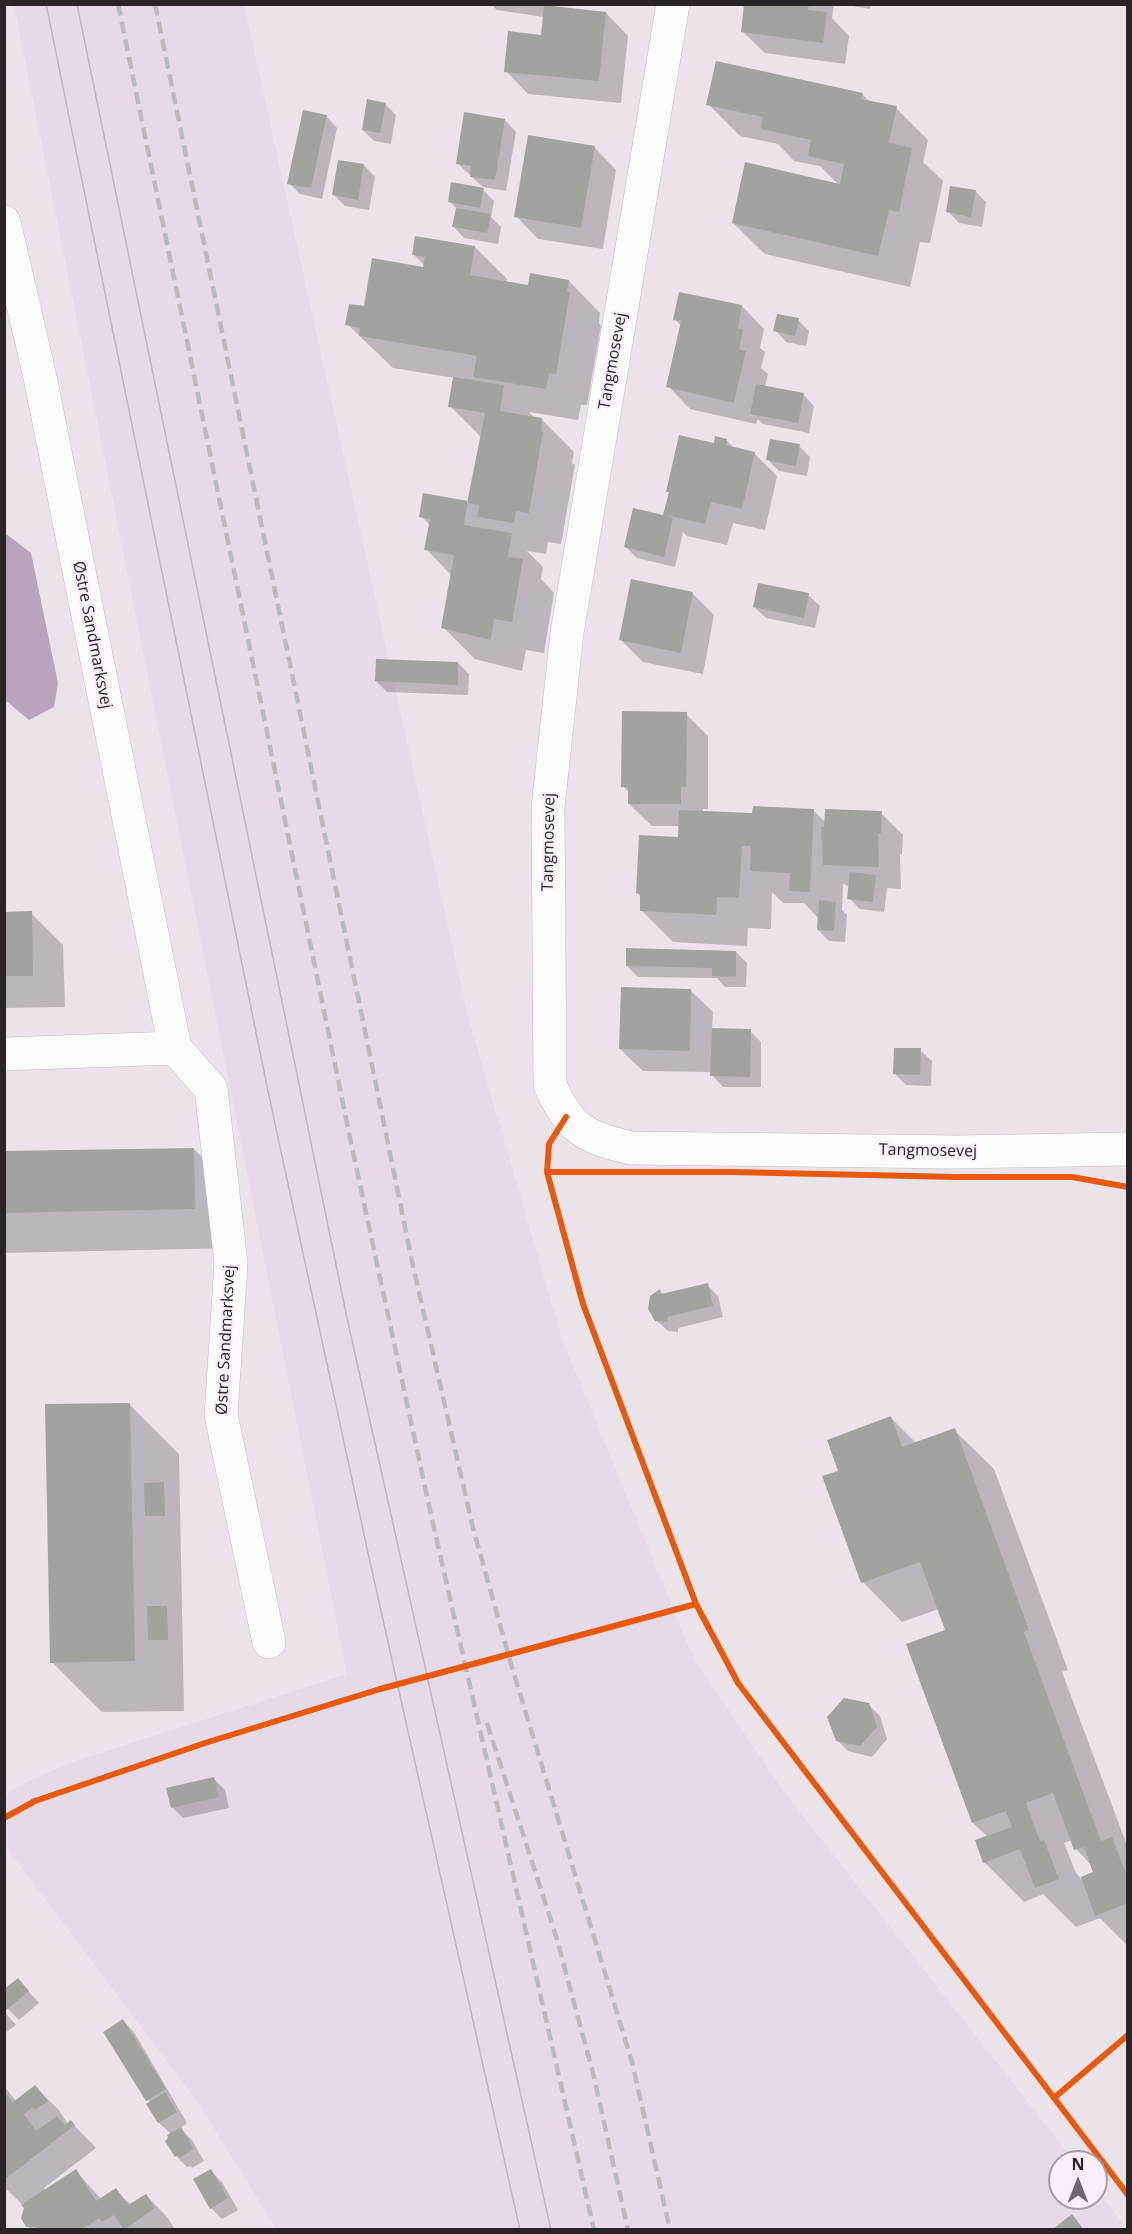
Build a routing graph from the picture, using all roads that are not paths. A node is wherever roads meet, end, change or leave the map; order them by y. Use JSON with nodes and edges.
{"nodes":[{"id":1,"x":673,"y":4,"type":"edge"},
{"id":2,"x":4,"y":222,"type":"edge"},
{"id":3,"x":175,"y":1048,"type":"junction"},
{"id":4,"x":4,"y":1054,"type":"edge"},
{"id":5,"x":1128,"y":1149,"type":"edge"},
{"id":6,"x":269,"y":1642,"type":"dead end"}],
"edges":[{"from":1,"to":5,"type":"street","name":"Tangmosevej"},
{"from":2,"to":3,"type":"street","name":"Østre Sandmarksvej"},
{"from":3,"to":4,"type":"street"},
{"from":3,"to":6,"type":"street","name":"Østre Sandmarksvej"}]}
